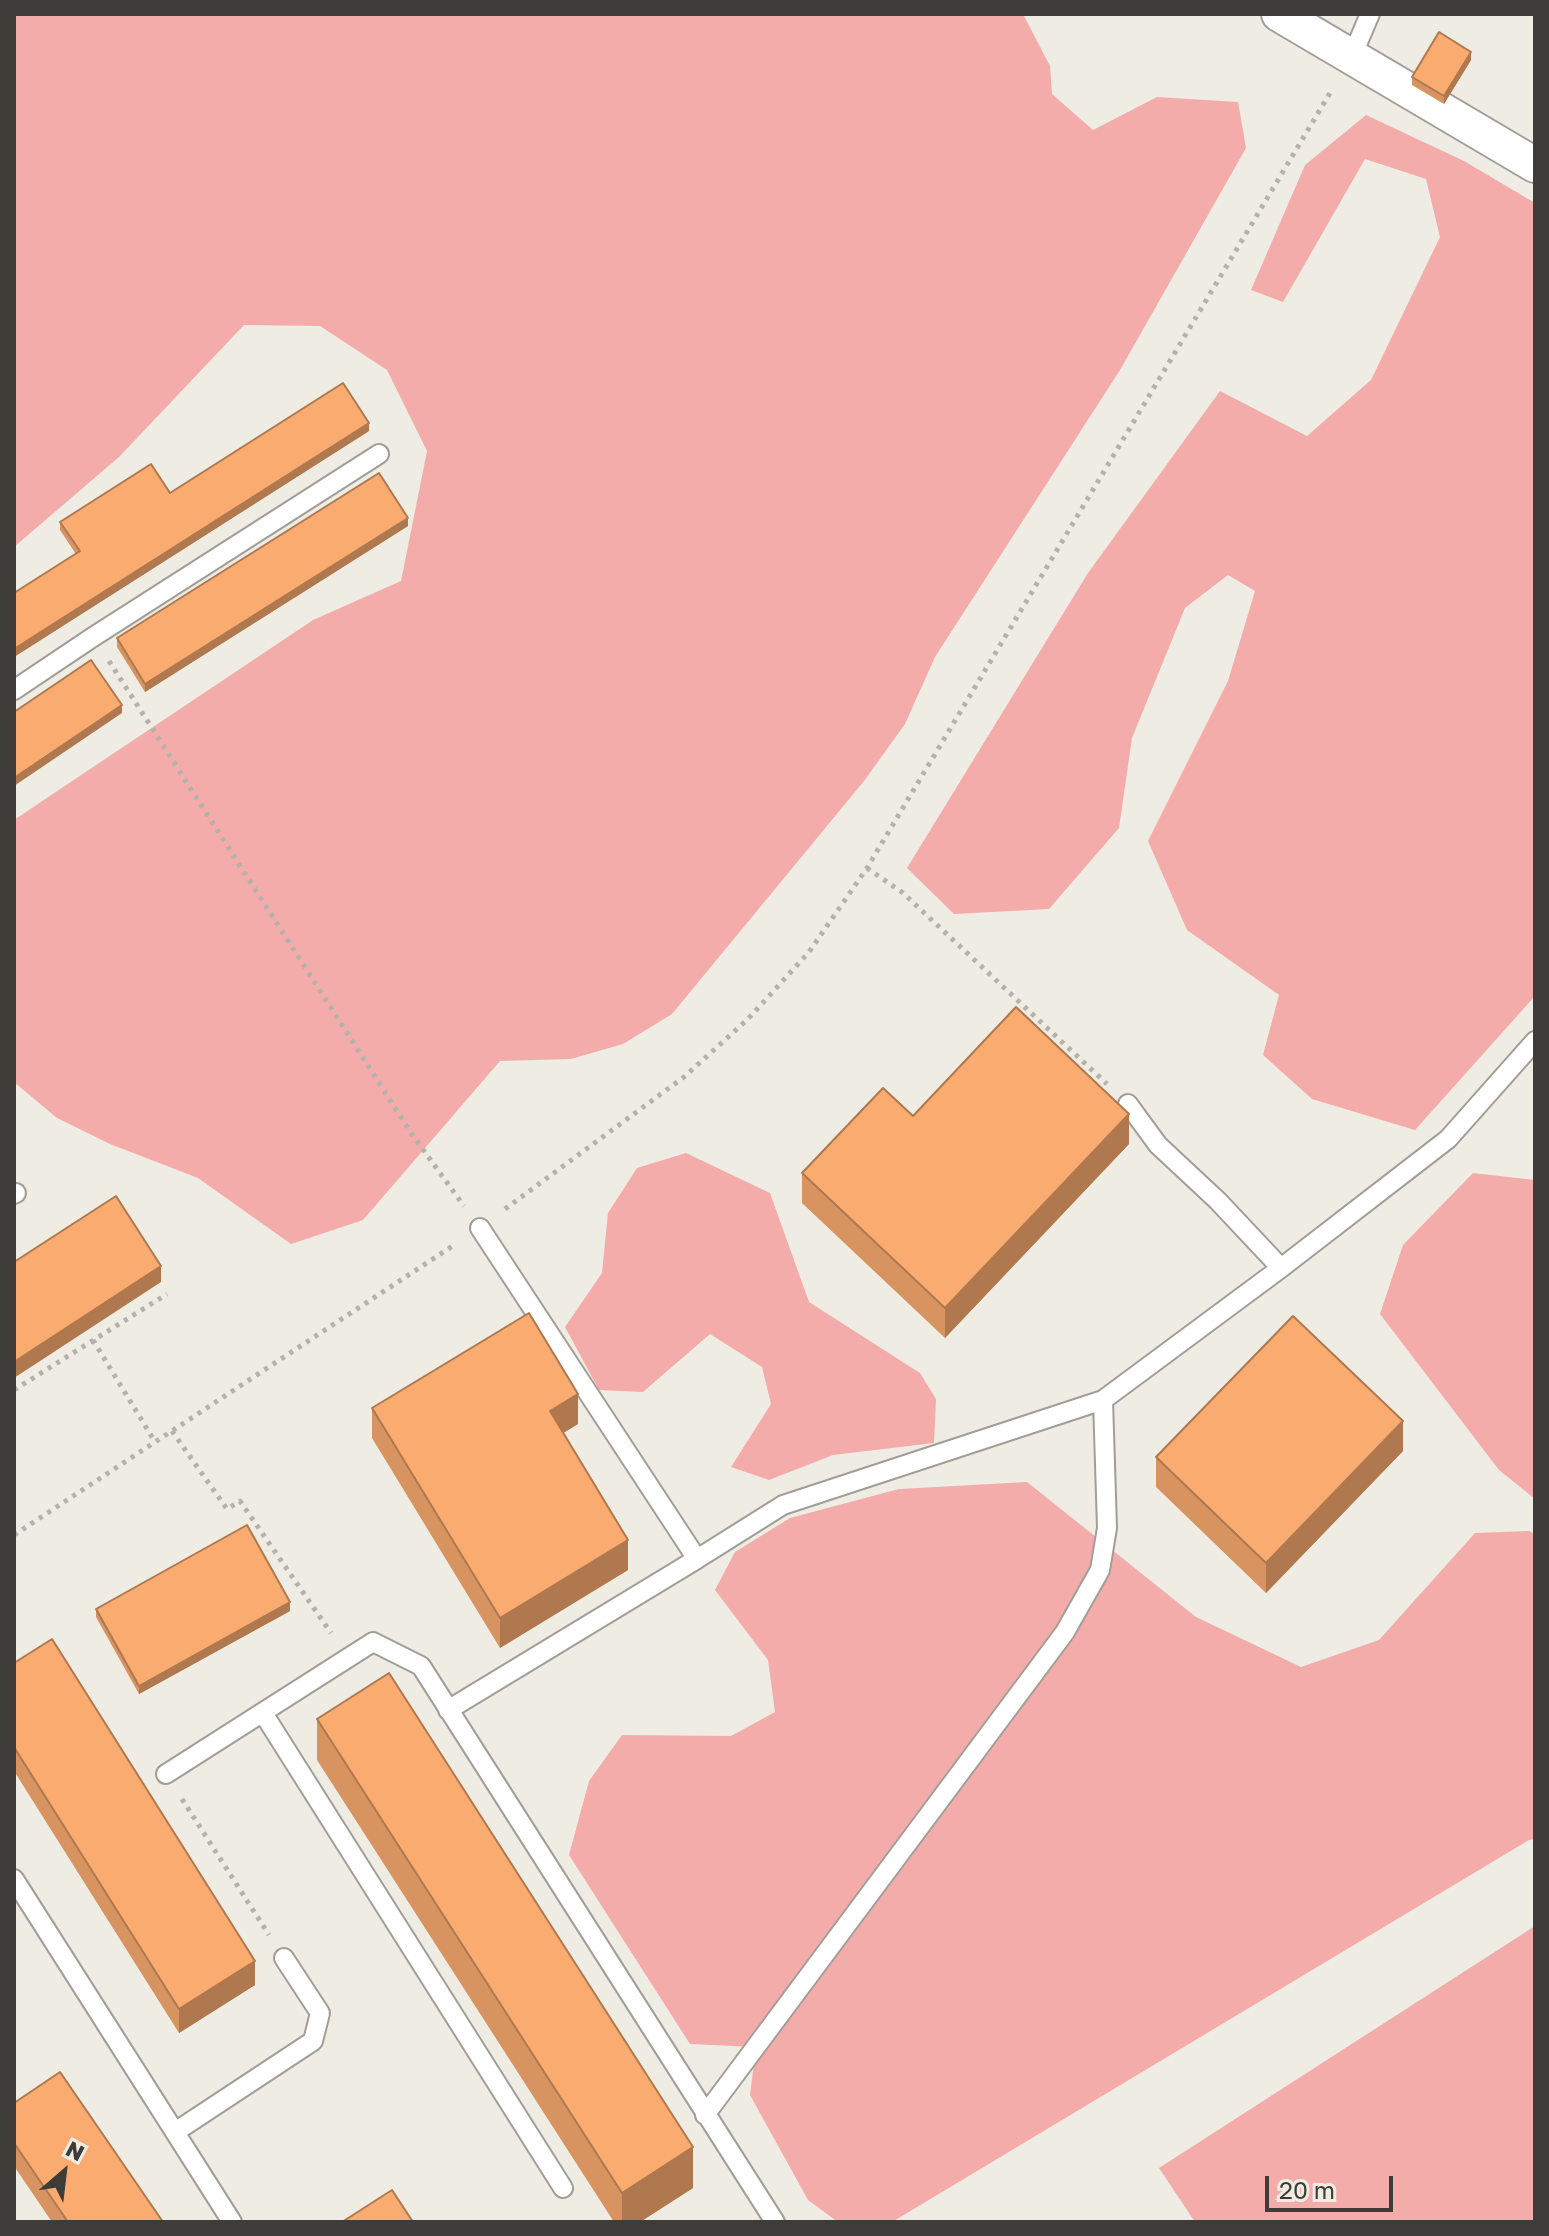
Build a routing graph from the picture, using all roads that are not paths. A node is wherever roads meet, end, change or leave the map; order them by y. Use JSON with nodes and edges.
{"nodes":[{"id":1,"x":1279,"y":14,"type":"edge"},
{"id":2,"x":1370,"y":14,"type":"edge"},
{"id":3,"x":1352,"y":56,"type":"junction"},
{"id":4,"x":1535,"y":165,"type":"edge"},
{"id":5,"x":379,"y":454,"type":"dead end"},
{"id":6,"x":14,"y":690,"type":"edge"},
{"id":7,"x":1535,"y":1041,"type":"edge"},
{"id":8,"x":1128,"y":1104,"type":"road end"},
{"id":9,"x":480,"y":1228,"type":"road end"},
{"id":10,"x":1281,"y":1268,"type":"junction"},
{"id":11,"x":1103,"y":1400,"type":"junction"},
{"id":12,"x":697,"y":1559,"type":"junction"},
{"id":13,"x":448,"y":1710,"type":"junction"},
{"id":14,"x":263,"y":1713,"type":"junction"},
{"id":15,"x":166,"y":1774,"type":"road end"},
{"id":16,"x":14,"y":1879,"type":"edge"},
{"id":17,"x":284,"y":1958,"type":"road end"},
{"id":18,"x":705,"y":2115,"type":"junction"},
{"id":19,"x":175,"y":2132,"type":"junction"},
{"id":20,"x":563,"y":2188,"type":"dead end"},
{"id":21,"x":232,"y":2222,"type":"edge"},
{"id":22,"x":775,"y":2222,"type":"edge"}],
"edges":[{"from":1,"to":3,"type":"street"},
{"from":2,"to":3,"type":"lane"},
{"from":3,"to":4,"type":"street"},
{"from":5,"to":6,"type":"lane"},
{"from":7,"to":10,"type":"lane"},
{"from":8,"to":10,"type":"lane"},
{"from":9,"to":12,"type":"lane"},
{"from":10,"to":11,"type":"lane"},
{"from":11,"to":12,"type":"lane"},
{"from":11,"to":18,"type":"lane"},
{"from":12,"to":13,"type":"lane"},
{"from":13,"to":14,"type":"lane"},
{"from":13,"to":18,"type":"lane"},
{"from":14,"to":15,"type":"lane"},
{"from":14,"to":20,"type":"lane"},
{"from":16,"to":19,"type":"lane"},
{"from":17,"to":19,"type":"lane"},
{"from":18,"to":22,"type":"lane"},
{"from":19,"to":21,"type":"lane"}]}
